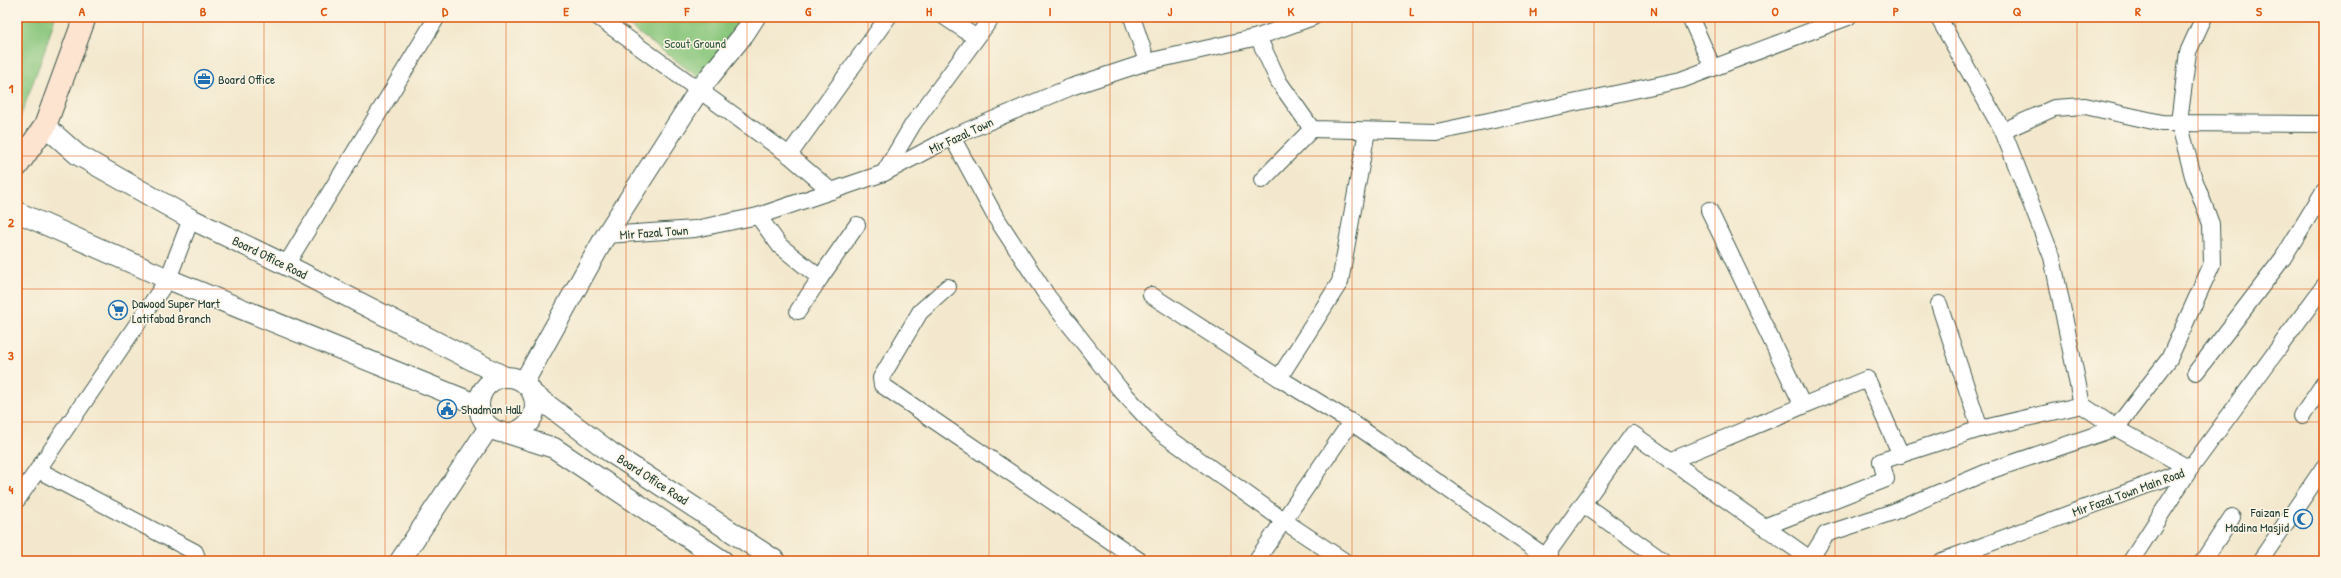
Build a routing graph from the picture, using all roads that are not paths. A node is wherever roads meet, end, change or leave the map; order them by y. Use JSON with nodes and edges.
{"nodes":[{"id":1,"x":85,"y":17,"type":"edge"},
{"id":2,"x":437,"y":17,"type":"edge"},
{"id":3,"x":598,"y":17,"type":"edge"},
{"id":4,"x":755,"y":17,"type":"edge"},
{"id":5,"x":888,"y":17,"type":"edge"},
{"id":6,"x":946,"y":17,"type":"edge"},
{"id":7,"x":992,"y":17,"type":"edge"},
{"id":8,"x":1132,"y":17,"type":"edge"},
{"id":9,"x":1313,"y":17,"type":"edge"},
{"id":10,"x":1690,"y":17,"type":"edge"},
{"id":11,"x":1848,"y":17,"type":"edge"},
{"id":12,"x":1938,"y":17,"type":"edge"},
{"id":13,"x":2204,"y":17,"type":"edge"},
{"id":14,"x":975,"y":37,"type":"junction"},
{"id":15,"x":1258,"y":37,"type":"junction"},
{"id":16,"x":1147,"y":62,"type":"junction"},
{"id":17,"x":1713,"y":68,"type":"junction"},
{"id":18,"x":699,"y":90,"type":"junction"},
{"id":19,"x":2180,"y":122,"type":"junction"},
{"id":20,"x":45,"y":126,"type":"junction"},
{"id":21,"x":2321,"y":129,"type":"edge"},
{"id":22,"x":1312,"y":130,"type":"junction"},
{"id":23,"x":1367,"y":131,"type":"junction"},
{"id":24,"x":2003,"y":131,"type":"junction"},
{"id":25,"x":952,"y":137,"type":"junction"},
{"id":26,"x":790,"y":155,"type":"junction"},
{"id":27,"x":17,"y":166,"type":"edge"},
{"id":28,"x":884,"y":173,"type":"junction"},
{"id":29,"x":1262,"y":180,"type":"dead end"},
{"id":30,"x":831,"y":191,"type":"junction"},
{"id":31,"x":2324,"y":191,"type":"edge"},
{"id":32,"x":1709,"y":210,"type":"dead end"},
{"id":33,"x":17,"y":212,"type":"edge"},
{"id":34,"x":758,"y":216,"type":"junction"},
{"id":35,"x":191,"y":219,"type":"junction"},
{"id":36,"x":857,"y":224,"type":"dead end"},
{"id":37,"x":606,"y":235,"type":"junction"},
{"id":38,"x":286,"y":265,"type":"junction"},
{"id":39,"x":820,"y":278,"type":"junction"},
{"id":40,"x":168,"y":279,"type":"junction"},
{"id":41,"x":2324,"y":286,"type":"edge"},
{"id":42,"x":948,"y":287,"type":"dead end"},
{"id":43,"x":1151,"y":295,"type":"dead end"},
{"id":44,"x":1939,"y":304,"type":"dead end"},
{"id":45,"x":798,"y":311,"type":"dead end"},
{"id":46,"x":2196,"y":372,"type":"dead end"},
{"id":47,"x":503,"y":376,"type":"junction"},
{"id":48,"x":1279,"y":378,"type":"junction"},
{"id":49,"x":2324,"y":382,"type":"edge"},
{"id":50,"x":529,"y":388,"type":"junction"},
{"id":51,"x":478,"y":405,"type":"junction"},
{"id":52,"x":2082,"y":405,"type":"junction"},
{"id":53,"x":1803,"y":406,"type":"junction"},
{"id":54,"x":2302,"y":416,"type":"dead end"},
{"id":55,"x":1351,"y":422,"type":"junction"},
{"id":56,"x":489,"y":428,"type":"junction"},
{"id":57,"x":2116,"y":428,"type":"junction"},
{"id":58,"x":1980,"y":429,"type":"junction"},
{"id":59,"x":510,"y":434,"type":"junction"},
{"id":60,"x":1901,"y":455,"type":"junction"},
{"id":61,"x":1670,"y":461,"type":"junction"},
{"id":62,"x":2324,"y":467,"type":"edge"},
{"id":63,"x":2190,"y":469,"type":"junction"},
{"id":64,"x":38,"y":470,"type":"junction"},
{"id":65,"x":17,"y":500,"type":"edge"},
{"id":66,"x":1583,"y":504,"type":"junction"},
{"id":67,"x":2232,"y":517,"type":"dead end"},
{"id":68,"x":1284,"y":522,"type":"junction"},
{"id":69,"x":1764,"y":527,"type":"junction"},
{"id":70,"x":1546,"y":559,"type":"edge"},
{"id":71,"x":1809,"y":560,"type":"edge"},
{"id":72,"x":198,"y":561,"type":"edge"},
{"id":73,"x":400,"y":561,"type":"edge"},
{"id":74,"x":723,"y":561,"type":"edge"},
{"id":75,"x":776,"y":561,"type":"edge"},
{"id":76,"x":1140,"y":561,"type":"edge"},
{"id":77,"x":1256,"y":561,"type":"edge"},
{"id":78,"x":1344,"y":561,"type":"edge"},
{"id":79,"x":1663,"y":561,"type":"edge"},
{"id":80,"x":1942,"y":561,"type":"edge"},
{"id":81,"x":2131,"y":561,"type":"edge"},
{"id":82,"x":2203,"y":561,"type":"edge"},
{"id":83,"x":2260,"y":561,"type":"edge"}],
"edges":[{"from":1,"to":20,"type":"main road"},
{"from":2,"to":38,"type":"street"},
{"from":3,"to":18,"type":"street"},
{"from":4,"to":18,"type":"street"},
{"from":5,"to":26,"type":"street"},
{"from":6,"to":14,"type":"street"},
{"from":7,"to":14,"type":"street"},
{"from":8,"to":16,"type":"street"},
{"from":9,"to":15,"type":"street","name":"Mir Fazal Town"},
{"from":10,"to":17,"type":"street"},
{"from":11,"to":17,"type":"street"},
{"from":12,"to":24,"type":"street"},
{"from":13,"to":19,"type":"street"},
{"from":14,"to":28,"type":"street"},
{"from":15,"to":16,"type":"street","name":"Mir Fazal Town"},
{"from":15,"to":22,"type":"street"},
{"from":16,"to":25,"type":"street","name":"Mir Fazal Town"},
{"from":17,"to":23,"type":"street"},
{"from":18,"to":26,"type":"street"},
{"from":18,"to":37,"type":"street"},
{"from":19,"to":21,"type":"street"},
{"from":19,"to":24,"type":"street"},
{"from":19,"to":57,"type":"street"},
{"from":20,"to":27,"type":"main road"},
{"from":20,"to":35,"type":"street","name":"Board Office Road"},
{"from":22,"to":23,"type":"street"},
{"from":22,"to":29,"type":"street"},
{"from":23,"to":48,"type":"street"},
{"from":24,"to":52,"type":"street"},
{"from":25,"to":28,"type":"street","name":"Mir Fazal Town"},
{"from":25,"to":68,"type":"street"},
{"from":26,"to":30,"type":"street"},
{"from":28,"to":30,"type":"street","name":"Mir Fazal Town"},
{"from":30,"to":34,"type":"street","name":"Mir Fazal Town"},
{"from":31,"to":46,"type":"street"},
{"from":32,"to":53,"type":"street"},
{"from":33,"to":40,"type":"street"},
{"from":34,"to":37,"type":"street","name":"Mir Fazal Town"},
{"from":34,"to":39,"type":"street"},
{"from":35,"to":38,"type":"street","name":"Board Office Road"},
{"from":35,"to":40,"type":"street"},
{"from":36,"to":39,"type":"street"},
{"from":37,"to":50,"type":"street"},
{"from":38,"to":47,"type":"street","name":"Board Office Road"},
{"from":39,"to":45,"type":"street"},
{"from":40,"to":51,"type":"street"},
{"from":40,"to":64,"type":"street"},
{"from":41,"to":63,"type":"street","name":"Mir Fazal Town Main Road"},
{"from":42,"to":76,"type":"street"},
{"from":43,"to":48,"type":"street"},
{"from":44,"to":58,"type":"street"},
{"from":47,"to":50,"type":"street"},
{"from":47,"to":51,"type":"street"},
{"from":48,"to":55,"type":"street"},
{"from":49,"to":54,"type":"street"},
{"from":50,"to":59,"type":"street"},
{"from":50,"to":75,"type":"street","name":"Board Office Road"},
{"from":51,"to":56,"type":"street"},
{"from":52,"to":57,"type":"street"},
{"from":52,"to":58,"type":"street"},
{"from":53,"to":60,"type":"street"},
{"from":53,"to":61,"type":"street"},
{"from":55,"to":68,"type":"street"},
{"from":55,"to":70,"type":"street"},
{"from":56,"to":59,"type":"street"},
{"from":56,"to":73,"type":"street"},
{"from":57,"to":63,"type":"street"},
{"from":57,"to":71,"type":"street"},
{"from":58,"to":60,"type":"street"},
{"from":59,"to":74,"type":"street"},
{"from":60,"to":69,"type":"street"},
{"from":61,"to":66,"type":"street"},
{"from":61,"to":69,"type":"street"},
{"from":62,"to":83,"type":"street"},
{"from":63,"to":80,"type":"street","name":"Mir Fazal Town Main Road"},
{"from":63,"to":81,"type":"street"},
{"from":64,"to":65,"type":"street"},
{"from":64,"to":72,"type":"street"},
{"from":66,"to":70,"type":"street"},
{"from":66,"to":79,"type":"street"},
{"from":67,"to":82,"type":"street"},
{"from":68,"to":77,"type":"street"},
{"from":68,"to":78,"type":"street"},
{"from":69,"to":71,"type":"street"}]}
